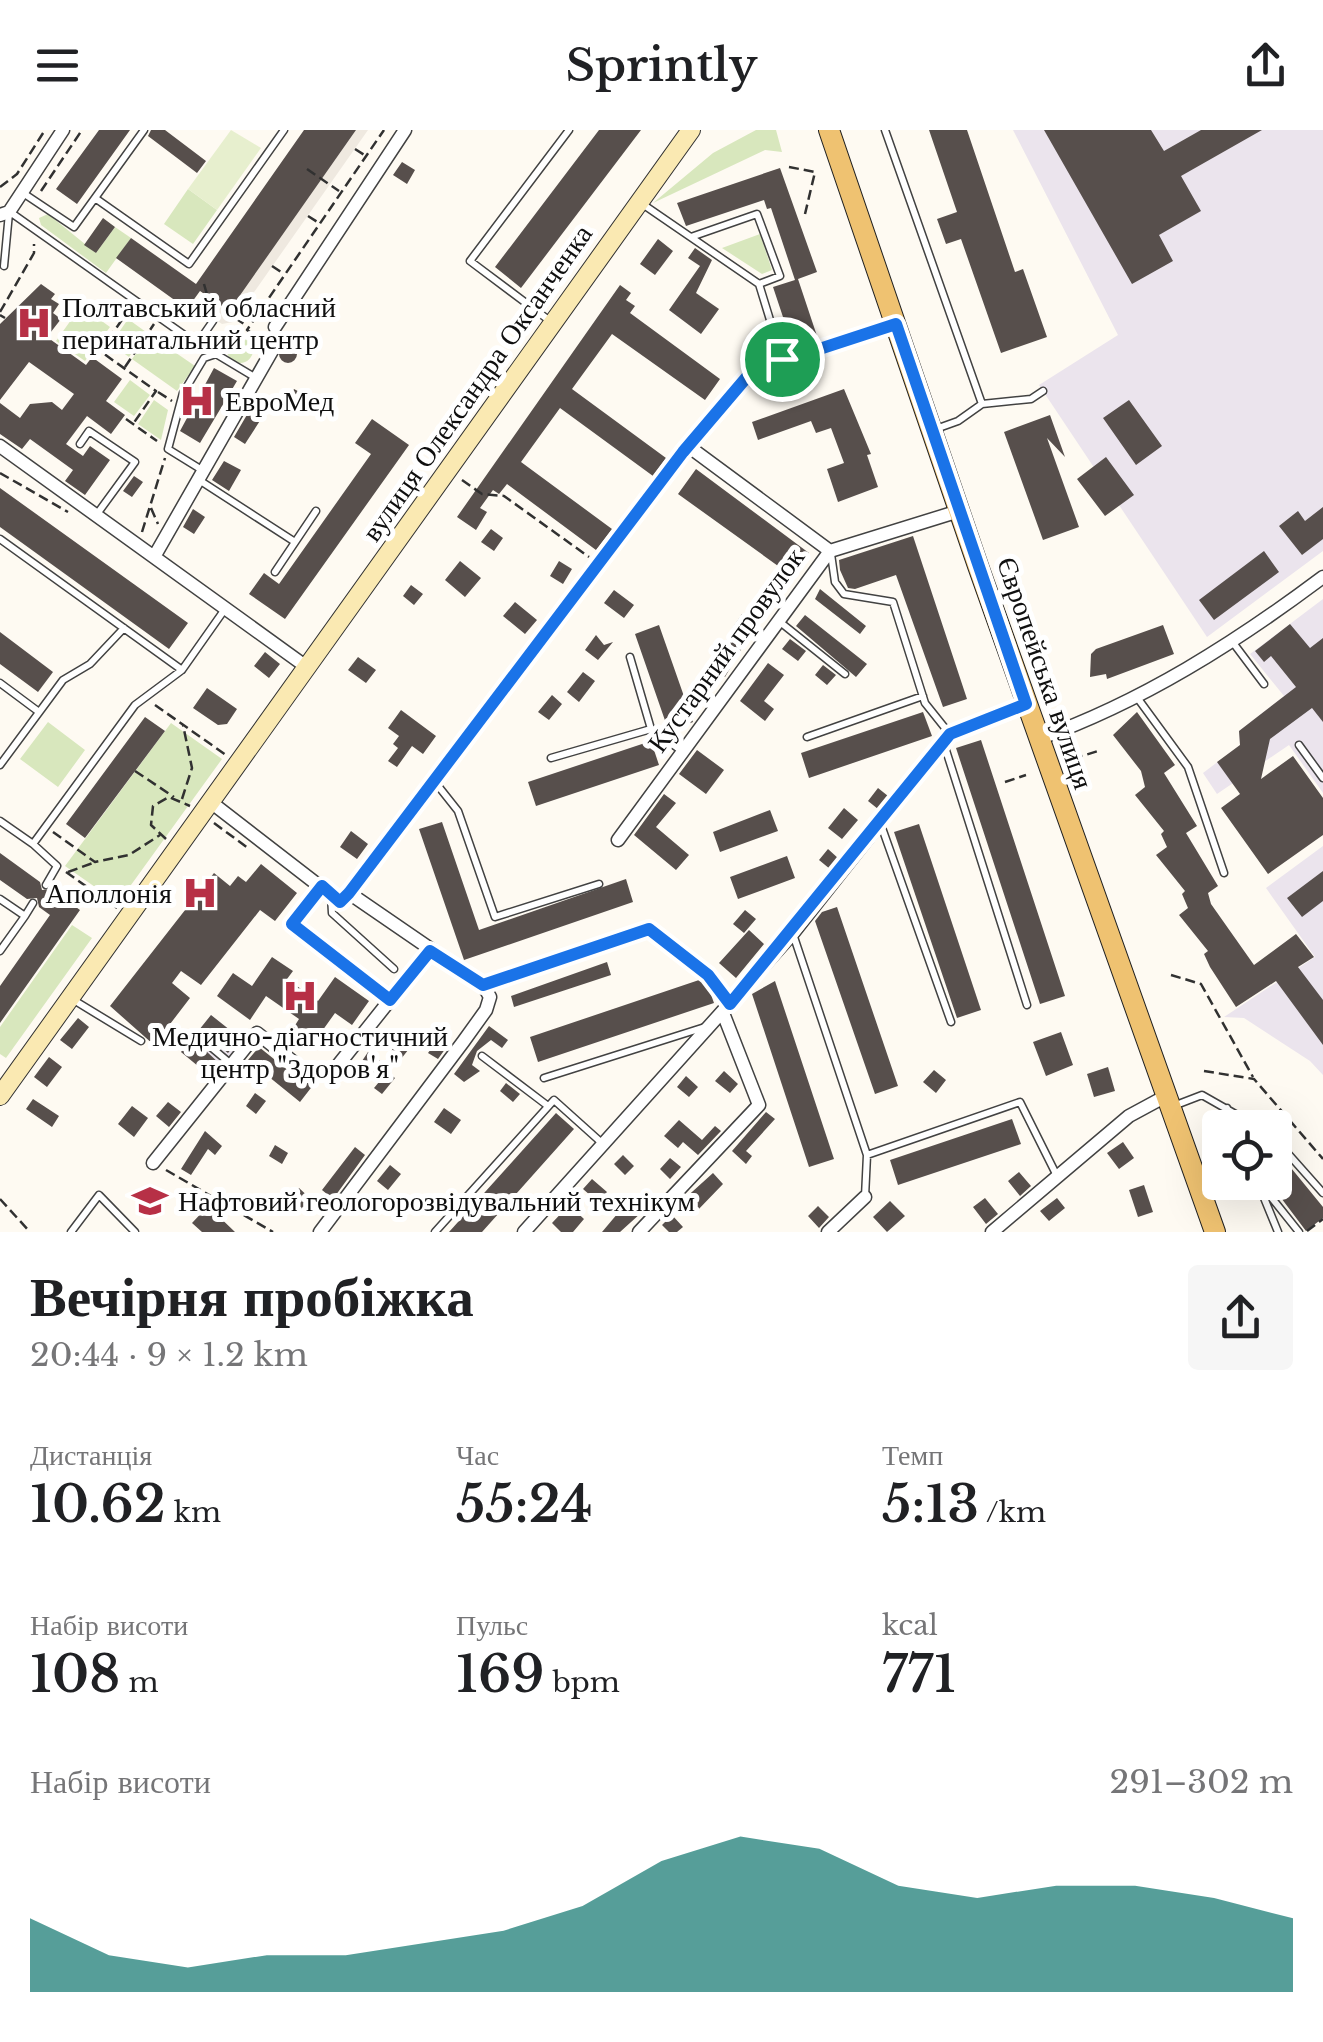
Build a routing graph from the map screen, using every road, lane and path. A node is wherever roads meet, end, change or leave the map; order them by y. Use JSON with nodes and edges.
{"nodes":[{"id":1,"x":46,"y":130,"type":"edge"},
{"id":2,"x":63,"y":130,"type":"edge"},
{"id":3,"x":144,"y":130,"type":"edge"},
{"id":4,"x":284,"y":130,"type":"edge"},
{"id":5,"x":384,"y":130,"type":"edge"},
{"id":6,"x":406,"y":130,"type":"edge"},
{"id":7,"x":570,"y":130,"type":"edge"},
{"id":8,"x":692,"y":130,"type":"edge"},
{"id":9,"x":702,"y":130,"type":"edge"},
{"id":10,"x":885,"y":130,"type":"edge"},
{"id":11,"x":827,"y":132,"type":"edge"},
{"id":12,"x":678,"y":148,"type":"junction"},
{"id":13,"x":355,"y":149,"type":"dead end"},
{"id":14,"x":366,"y":156,"type":"junction"},
{"id":15,"x":789,"y":167,"type":"dead end"},
{"id":16,"x":308,"y":169,"type":"dead end"},
{"id":17,"x":0,"y":187,"type":"edge"},
{"id":18,"x":22,"y":192,"type":"junction"},
{"id":19,"x":341,"y":193,"type":"junction"},
{"id":20,"x":95,"y":198,"type":"junction"},
{"id":21,"x":640,"y":202,"type":"junction"},
{"id":22,"x":5,"y":214,"type":"edge"},
{"id":23,"x":805,"y":214,"type":"dead end"},
{"id":24,"x":308,"y":216,"type":"dead end"},
{"id":25,"x":320,"y":224,"type":"junction"},
{"id":26,"x":690,"y":237,"type":"junction"},
{"id":27,"x":4,"y":250,"type":"edge"},
{"id":28,"x":4,"y":266,"type":"dead end"},
{"id":29,"x":272,"y":266,"type":"dead end"},
{"id":30,"x":285,"y":274,"type":"junction"},
{"id":31,"x":22,"y":276,"type":"dead end"},
{"id":32,"x":204,"y":284,"type":"dead end"},
{"id":33,"x":759,"y":284,"type":"junction"},
{"id":34,"x":136,"y":300,"type":"junction"},
{"id":35,"x":1,"y":316,"type":"edge"},
{"id":36,"x":160,"y":316,"type":"junction"},
{"id":37,"x":235,"y":318,"type":"dead end"},
{"id":38,"x":213,"y":320,"type":"joint"},
{"id":39,"x":553,"y":324,"type":"junction"},
{"id":40,"x":896,"y":324,"type":"junction"},
{"id":41,"x":249,"y":327,"type":"junction"},
{"id":42,"x":275,"y":327,"type":"dead end"},
{"id":43,"x":273,"y":349,"type":"joint"},
{"id":44,"x":103,"y":353,"type":"junction"},
{"id":45,"x":782,"y":359,"type":"junction"},
{"id":46,"x":98,"y":361,"type":"dead end"},
{"id":47,"x":124,"y":368,"type":"junction"},
{"id":48,"x":256,"y":378,"type":"junction"},
{"id":49,"x":156,"y":391,"type":"junction"},
{"id":50,"x":1043,"y":391,"type":"dead end"},
{"id":51,"x":982,"y":404,"type":"junction"},
{"id":52,"x":179,"y":406,"type":"junction"},
{"id":53,"x":126,"y":419,"type":"dead end"},
{"id":54,"x":133,"y":424,"type":"junction"},
{"id":55,"x":932,"y":430,"type":"junction"},
{"id":56,"x":80,"y":444,"type":"dead end"},
{"id":57,"x":0,"y":446,"type":"edge"},
{"id":58,"x":688,"y":446,"type":"junction"},
{"id":59,"x":168,"y":449,"type":"junction"},
{"id":60,"x":0,"y":472,"type":"edge"},
{"id":61,"x":200,"y":475,"type":"junction"},
{"id":62,"x":458,"y":477,"type":"dead end"},
{"id":63,"x":151,"y":507,"type":"junction"},
{"id":64,"x":316,"y":511,"type":"dead end"},
{"id":65,"x":959,"y":511,"type":"junction"},
{"id":66,"x":96,"y":516,"type":"junction"},
{"id":67,"x":140,"y":538,"type":"dead end"},
{"id":68,"x":164,"y":538,"type":"junction"},
{"id":69,"x":0,"y":539,"type":"edge"},
{"id":70,"x":295,"y":542,"type":"junction"},
{"id":71,"x":830,"y":550,"type":"junction"},
{"id":72,"x":154,"y":556,"type":"junction"},
{"id":73,"x":598,"y":564,"type":"junction"},
{"id":74,"x":275,"y":572,"type":"dead end"},
{"id":75,"x":1323,"y":577,"type":"edge"},
{"id":76,"x":225,"y":608,"type":"junction"},
{"id":77,"x":779,"y":621,"type":"junction"},
{"id":78,"x":124,"y":628,"type":"junction"},
{"id":79,"x":1234,"y":644,"type":"junction"},
{"id":80,"x":630,"y":656,"type":"dead end"},
{"id":81,"x":308,"y":668,"type":"junction"},
{"id":82,"x":182,"y":670,"type":"junction"},
{"id":83,"x":844,"y":674,"type":"dead end"},
{"id":84,"x":0,"y":683,"type":"edge"},
{"id":85,"x":1264,"y":684,"type":"dead end"},
{"id":86,"x":1136,"y":695,"type":"junction"},
{"id":87,"x":923,"y":696,"type":"junction"},
{"id":88,"x":144,"y":698,"type":"junction"},
{"id":89,"x":1026,"y":704,"type":"junction"},
{"id":90,"x":39,"y":712,"type":"junction"},
{"id":91,"x":183,"y":725,"type":"junction"},
{"id":92,"x":651,"y":729,"type":"junction"},
{"id":93,"x":807,"y":737,"type":"dead end"},
{"id":94,"x":946,"y":738,"type":"junction"},
{"id":95,"x":1038,"y":739,"type":"junction"},
{"id":96,"x":1299,"y":745,"type":"dead end"},
{"id":97,"x":1100,"y":750,"type":"dead end"},
{"id":98,"x":682,"y":751,"type":"junction"},
{"id":99,"x":228,"y":756,"type":"dead end"},
{"id":100,"x":550,"y":758,"type":"dead end"},
{"id":101,"x":1073,"y":759,"type":"dead end"},
{"id":102,"x":0,"y":765,"type":"edge"},
{"id":103,"x":135,"y":771,"type":"dead end"},
{"id":104,"x":1026,"y":776,"type":"dead end"},
{"id":105,"x":1323,"y":778,"type":"edge"},
{"id":106,"x":434,"y":781,"type":"junction"},
{"id":107,"x":1006,"y":782,"type":"dead end"},
{"id":108,"x":176,"y":798,"type":"junction"},
{"id":109,"x":182,"y":800,"type":"junction"},
{"id":110,"x":212,"y":803,"type":"junction"},
{"id":111,"x":191,"y":807,"type":"dead end"},
{"id":112,"x":0,"y":821,"type":"edge"},
{"id":113,"x":880,"y":822,"type":"junction"},
{"id":114,"x":46,"y":826,"type":"junction"},
{"id":115,"x":160,"y":834,"type":"junction"},
{"id":116,"x":167,"y":840,"type":"dead end"},
{"id":117,"x":618,"y":840,"type":"dead end"},
{"id":118,"x":33,"y":844,"type":"junction"},
{"id":119,"x":95,"y":862,"type":"junction"},
{"id":120,"x":57,"y":866,"type":"junction"},
{"id":121,"x":67,"y":873,"type":"junction"},
{"id":122,"x":1224,"y":873,"type":"dead end"},
{"id":123,"x":599,"y":884,"type":"dead end"},
{"id":124,"x":46,"y":886,"type":"dead end"},
{"id":125,"x":326,"y":890,"type":"junction"},
{"id":126,"x":349,"y":893,"type":"junction"},
{"id":127,"x":0,"y":899,"type":"edge"},
{"id":128,"x":33,"y":904,"type":"dead end"},
{"id":129,"x":118,"y":909,"type":"dead end"},
{"id":130,"x":24,"y":916,"type":"junction"},
{"id":131,"x":649,"y":929,"type":"joint"},
{"id":132,"x":792,"y":933,"type":"junction"},
{"id":133,"x":0,"y":951,"type":"edge"},
{"id":134,"x":430,"y":951,"type":"junction"},
{"id":135,"x":394,"y":969,"type":"dead end"},
{"id":136,"x":1171,"y":975,"type":"dead end"},
{"id":137,"x":483,"y":985,"type":"junction"},
{"id":138,"x":71,"y":998,"type":"junction"},
{"id":139,"x":390,"y":1000,"type":"junction"},
{"id":140,"x":1027,"y":1005,"type":"dead end"},
{"id":141,"x":722,"y":1014,"type":"junction"},
{"id":142,"x":951,"y":1022,"type":"dead end"},
{"id":143,"x":199,"y":1038,"type":"dead end"},
{"id":144,"x":141,"y":1042,"type":"dead end"},
{"id":145,"x":482,"y":1056,"type":"dead end"},
{"id":146,"x":232,"y":1064,"type":"junction"},
{"id":147,"x":1204,"y":1071,"type":"dead end"},
{"id":148,"x":544,"y":1078,"type":"dead end"},
{"id":149,"x":1254,"y":1079,"type":"junction"},
{"id":150,"x":3,"y":1085,"type":"edge"},
{"id":151,"x":1168,"y":1102,"type":"junction"},
{"id":152,"x":548,"y":1106,"type":"junction"},
{"id":153,"x":1226,"y":1107,"type":"junction"},
{"id":154,"x":1227,"y":1110,"type":"edge"},
{"id":155,"x":1231,"y":1110,"type":"edge"},
{"id":156,"x":604,"y":1144,"type":"junction"},
{"id":157,"x":867,"y":1154,"type":"junction"},
{"id":158,"x":1292,"y":1158,"type":"edge"},
{"id":159,"x":1323,"y":1158,"type":"edge"},
{"id":160,"x":153,"y":1163,"type":"joint"},
{"id":161,"x":1058,"y":1177,"type":"junction"},
{"id":162,"x":1323,"y":1193,"type":"edge"},
{"id":163,"x":865,"y":1198,"type":"joint"},
{"id":164,"x":0,"y":1199,"type":"edge"},
{"id":165,"x":1264,"y":1200,"type":"edge"},
{"id":166,"x":1273,"y":1200,"type":"edge"},
{"id":167,"x":1323,"y":1219,"type":"edge"},
{"id":168,"x":30,"y":1232,"type":"edge"},
{"id":169,"x":71,"y":1232,"type":"edge"},
{"id":170,"x":135,"y":1232,"type":"edge"},
{"id":171,"x":273,"y":1232,"type":"edge"},
{"id":172,"x":320,"y":1232,"type":"edge"},
{"id":173,"x":435,"y":1232,"type":"edge"},
{"id":174,"x":524,"y":1232,"type":"edge"},
{"id":175,"x":639,"y":1232,"type":"edge"},
{"id":176,"x":828,"y":1232,"type":"edge"},
{"id":177,"x":992,"y":1232,"type":"edge"},
{"id":178,"x":1215,"y":1232,"type":"edge"},
{"id":179,"x":1278,"y":1232,"type":"edge"},
{"id":180,"x":1302,"y":1232,"type":"edge"}],
"edges":[{"from":1,"to":17,"type":"path"},
{"from":2,"to":18,"type":"street"},
{"from":3,"to":20,"type":"lane"},
{"from":4,"to":20,"type":"lane"},
{"from":5,"to":14,"type":"path"},
{"from":6,"to":42,"type":"street"},
{"from":7,"to":39,"type":"lane"},
{"from":8,"to":12,"type":"main road","name":"вулиця Олександра Оксанченка"},
{"from":9,"to":12,"type":"main road"},
{"from":10,"to":51,"type":"lane"},
{"from":11,"to":40,"type":"main road","name":"Європейська вулиця"},
{"from":12,"to":21,"type":"main road","name":"вулиця Олександра Оксанченка"},
{"from":13,"to":14,"type":"path"},
{"from":14,"to":19,"type":"path"},
{"from":15,"to":23,"type":"path"},
{"from":16,"to":19,"type":"path"},
{"from":18,"to":20,"type":"lane"},
{"from":18,"to":22,"type":"street"},
{"from":19,"to":25,"type":"path"},
{"from":21,"to":26,"type":"lane"},
{"from":21,"to":39,"type":"main road","name":"вулиця Олександра Оксанченка"},
{"from":22,"to":27,"type":"lane"},
{"from":22,"to":34,"type":"lane"},
{"from":24,"to":25,"type":"path"},
{"from":25,"to":30,"type":"path"},
{"from":26,"to":33,"type":"lane"},
{"from":26,"to":33,"type":"lane"},
{"from":27,"to":28,"type":"lane"},
{"from":29,"to":30,"type":"path"},
{"from":30,"to":41,"type":"path"},
{"from":31,"to":35,"type":"path"},
{"from":32,"to":38,"type":"path"},
{"from":33,"to":45,"type":"lane"},
{"from":34,"to":36,"type":"lane"},
{"from":34,"to":44,"type":"path"},
{"from":36,"to":38,"type":"lane"},
{"from":36,"to":47,"type":"path"},
{"from":37,"to":41,"type":"path"},
{"from":39,"to":81,"type":"main road","name":"вулиця Олександра Оксанченка"},
{"from":40,"to":45,"type":"street"},
{"from":40,"to":55,"type":"main road","name":"Європейська вулиця"},
{"from":41,"to":43,"type":"path"},
{"from":43,"to":48,"type":"street"},
{"from":44,"to":46,"type":"path"},
{"from":44,"to":47,"type":"path"},
{"from":45,"to":58,"type":"street"},
{"from":47,"to":49,"type":"path"},
{"from":48,"to":52,"type":"lane"},
{"from":48,"to":61,"type":"street"},
{"from":49,"to":52,"type":"path"},
{"from":49,"to":54,"type":"path"},
{"from":50,"to":51,"type":"lane"},
{"from":51,"to":55,"type":"lane"},
{"from":52,"to":59,"type":"lane"},
{"from":53,"to":54,"type":"path"},
{"from":54,"to":59,"type":"path"},
{"from":55,"to":65,"type":"main road","name":"Європейська вулиця"},
{"from":56,"to":66,"type":"lane"},
{"from":57,"to":66,"type":"street"},
{"from":58,"to":71,"type":"street"},
{"from":58,"to":73,"type":"street"},
{"from":59,"to":61,"type":"lane"},
{"from":59,"to":63,"type":"path"},
{"from":60,"to":66,"type":"path"},
{"from":61,"to":68,"type":"street"},
{"from":61,"to":70,"type":"lane"},
{"from":62,"to":73,"type":"path"},
{"from":63,"to":67,"type":"path"},
{"from":63,"to":68,"type":"path"},
{"from":64,"to":70,"type":"lane"},
{"from":65,"to":71,"type":"street","name":"Кустарний провулок"},
{"from":65,"to":89,"type":"main road","name":"Європейська вулиця"},
{"from":66,"to":72,"type":"street"},
{"from":68,"to":72,"type":"street"},
{"from":69,"to":78,"type":"lane"},
{"from":70,"to":74,"type":"lane"},
{"from":71,"to":77,"type":"street","name":"Кустарний провулок"},
{"from":71,"to":87,"type":"lane"},
{"from":72,"to":76,"type":"street"},
{"from":73,"to":106,"type":"street"},
{"from":75,"to":79,"type":"street"},
{"from":76,"to":81,"type":"street"},
{"from":76,"to":82,"type":"lane"},
{"from":77,"to":83,"type":"lane"},
{"from":77,"to":98,"type":"street","name":"Кустарний провулок"},
{"from":78,"to":82,"type":"lane"},
{"from":78,"to":90,"type":"lane"},
{"from":79,"to":85,"type":"lane"},
{"from":79,"to":86,"type":"street"},
{"from":80,"to":92,"type":"lane"},
{"from":81,"to":110,"type":"main road","name":"вулиця Олександра Оксанченка"},
{"from":82,"to":88,"type":"lane"},
{"from":84,"to":90,"type":"lane"},
{"from":86,"to":95,"type":"street"},
{"from":86,"to":122,"type":"lane"},
{"from":87,"to":93,"type":"lane"},
{"from":87,"to":94,"type":"lane"},
{"from":88,"to":91,"type":"path"},
{"from":88,"to":114,"type":"lane"},
{"from":89,"to":94,"type":"street"},
{"from":89,"to":95,"type":"main road","name":"Європейська вулиця"},
{"from":90,"to":102,"type":"lane"},
{"from":91,"to":99,"type":"path"},
{"from":91,"to":109,"type":"path"},
{"from":92,"to":98,"type":"lane"},
{"from":92,"to":100,"type":"lane"},
{"from":94,"to":113,"type":"street"},
{"from":94,"to":140,"type":"lane"},
{"from":95,"to":151,"type":"main road","name":"Європейська вулиця"},
{"from":96,"to":105,"type":"lane"},
{"from":97,"to":101,"type":"path"},
{"from":98,"to":117,"type":"street","name":"Кустарний провулок"},
{"from":103,"to":108,"type":"path"},
{"from":104,"to":107,"type":"path"},
{"from":106,"to":123,"type":"lane"},
{"from":106,"to":126,"type":"street"},
{"from":108,"to":109,"type":"path"},
{"from":108,"to":115,"type":"path"},
{"from":109,"to":111,"type":"path"},
{"from":110,"to":125,"type":"street"},
{"from":110,"to":138,"type":"main road","name":"вулиця Олександра Оксанченка"},
{"from":112,"to":118,"type":"lane"},
{"from":113,"to":132,"type":"street"},
{"from":113,"to":142,"type":"lane"},
{"from":114,"to":118,"type":"lane"},
{"from":114,"to":119,"type":"path"},
{"from":115,"to":116,"type":"path"},
{"from":115,"to":119,"type":"path"},
{"from":118,"to":120,"type":"lane"},
{"from":119,"to":121,"type":"path"},
{"from":120,"to":121,"type":"path"},
{"from":120,"to":124,"type":"lane"},
{"from":121,"to":129,"type":"path"},
{"from":125,"to":126,"type":"street"},
{"from":125,"to":135,"type":"lane"},
{"from":125,"to":139,"type":"street"},
{"from":126,"to":134,"type":"street"},
{"from":127,"to":130,"type":"lane"},
{"from":128,"to":130,"type":"lane"},
{"from":130,"to":133,"type":"lane"},
{"from":131,"to":137,"type":"lane"},
{"from":131,"to":141,"type":"path"},
{"from":132,"to":141,"type":"street"},
{"from":132,"to":157,"type":"lane"},
{"from":134,"to":137,"type":"street"},
{"from":134,"to":139,"type":"path"},
{"from":136,"to":149,"type":"path"},
{"from":137,"to":172,"type":"street"},
{"from":138,"to":144,"type":"lane"},
{"from":138,"to":150,"type":"main road","name":"вулиця Олександра Оксанченка"},
{"from":139,"to":146,"type":"street"},
{"from":141,"to":148,"type":"lane"},
{"from":141,"to":156,"type":"street"},
{"from":141,"to":175,"type":"street"},
{"from":143,"to":146,"type":"lane"},
{"from":145,"to":152,"type":"lane"},
{"from":146,"to":160,"type":"street"},
{"from":147,"to":149,"type":"path"},
{"from":149,"to":159,"type":"path"},
{"from":151,"to":153,"type":"lane"},
{"from":151,"to":161,"type":"street"},
{"from":151,"to":178,"type":"main road","name":"Європейська вулиця"},
{"from":152,"to":156,"type":"lane"},
{"from":152,"to":173,"type":"lane"},
{"from":153,"to":154,"type":"lane"},
{"from":153,"to":155,"type":"lane"},
{"from":156,"to":174,"type":"street"},
{"from":157,"to":161,"type":"lane"},
{"from":157,"to":163,"type":"lane"},
{"from":158,"to":162,"type":"lane"},
{"from":160,"to":171,"type":"path"},
{"from":161,"to":177,"type":"street"},
{"from":163,"to":176,"type":"street"},
{"from":164,"to":168,"type":"path"},
{"from":165,"to":179,"type":"lane"},
{"from":166,"to":180,"type":"lane"},
{"from":167,"to":180,"type":"path"},
{"from":169,"to":170,"type":"lane"}]}
